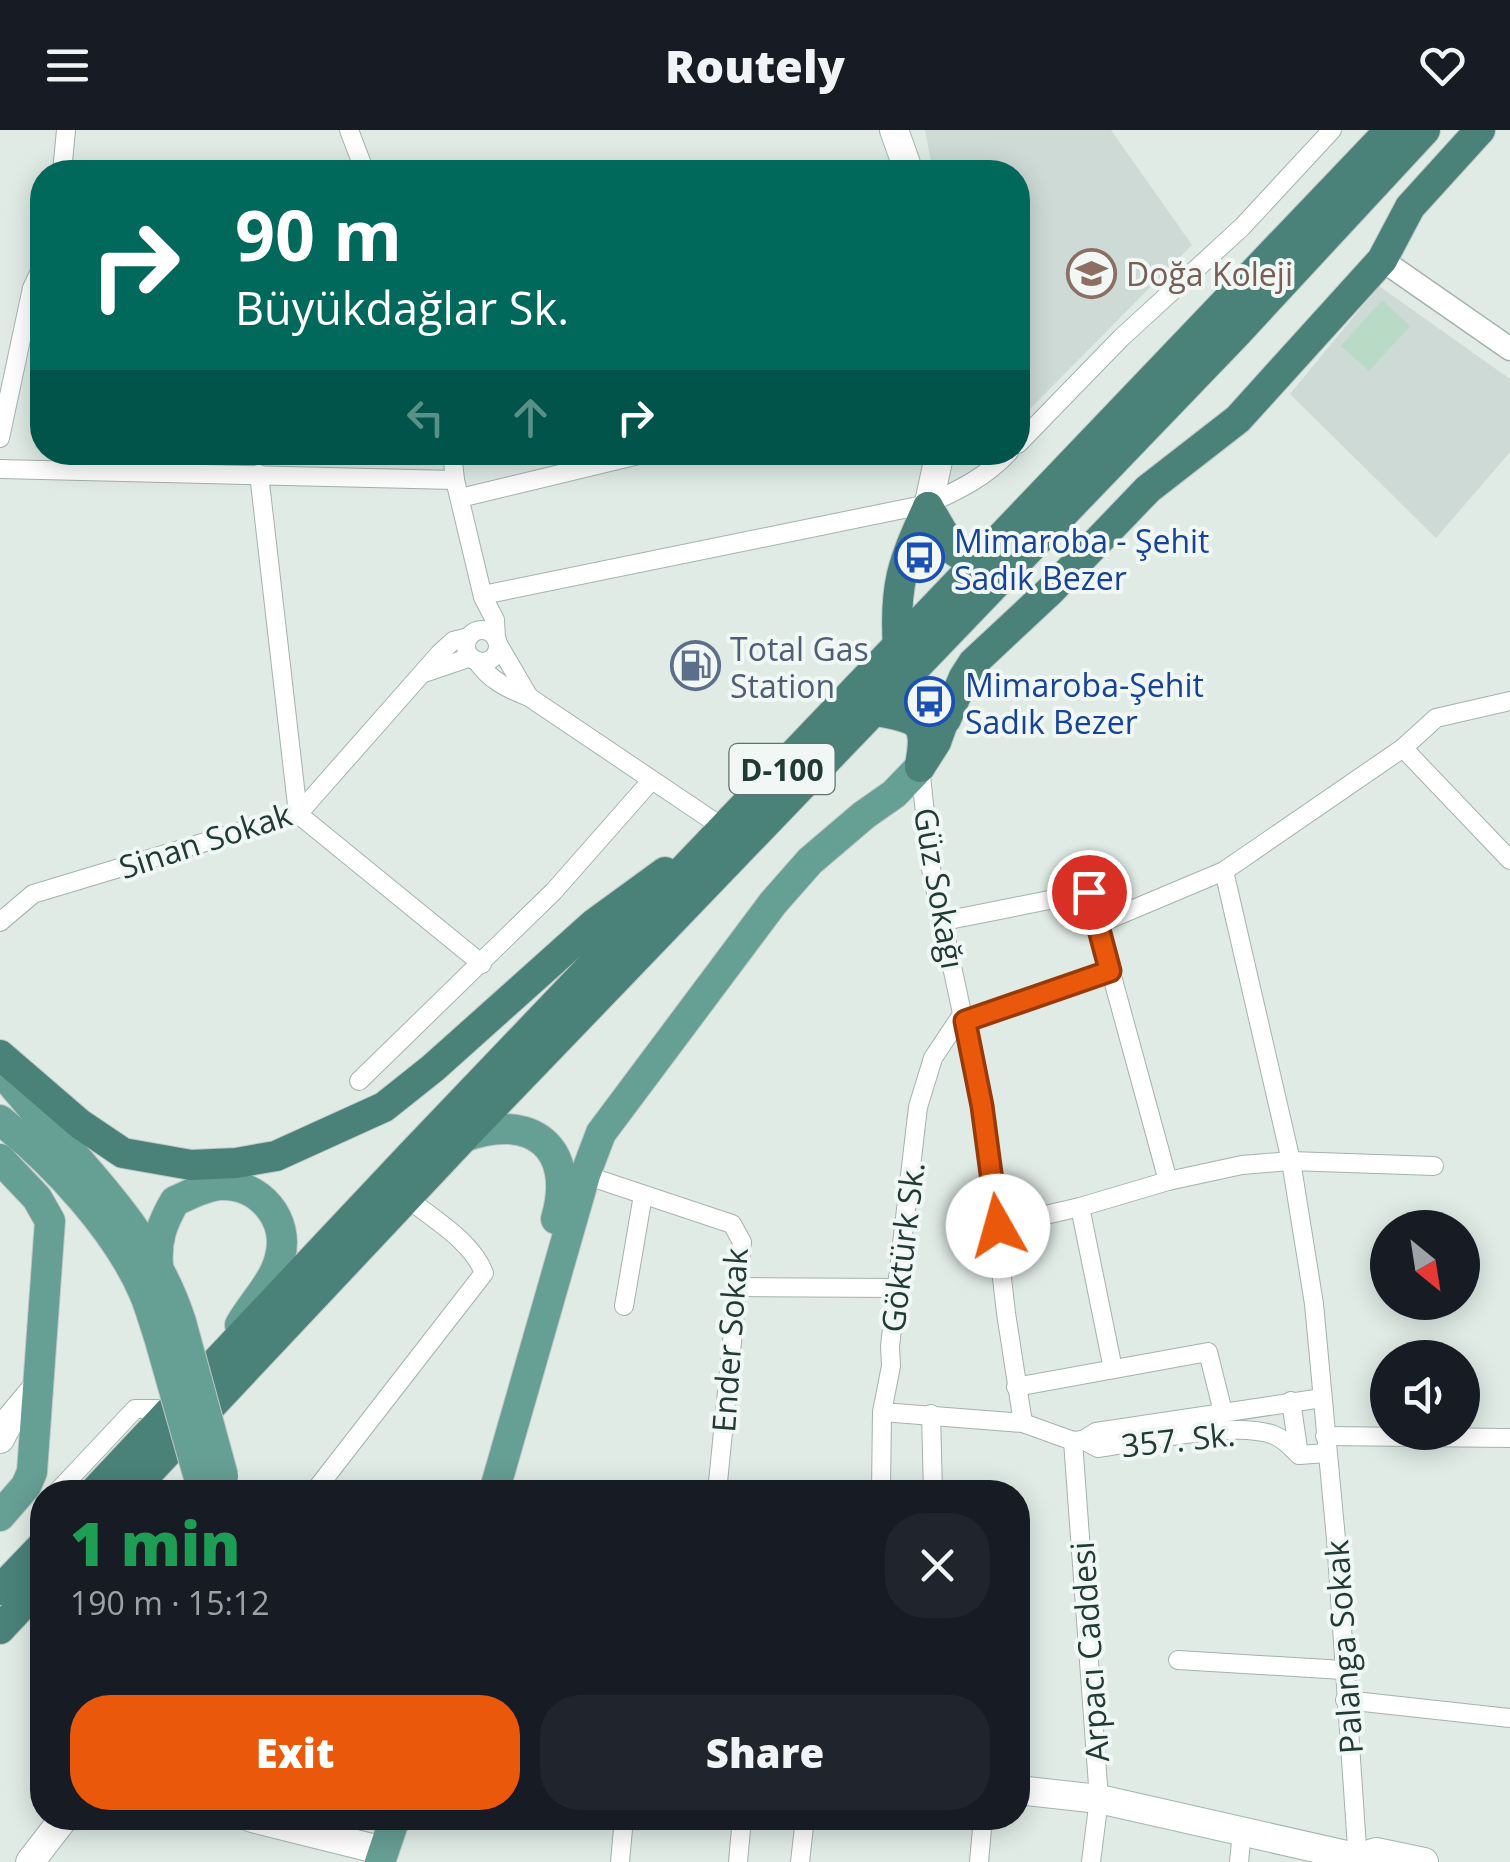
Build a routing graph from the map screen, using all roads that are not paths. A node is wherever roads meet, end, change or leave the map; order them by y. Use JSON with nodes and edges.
{"nodes":[{"id":1,"x":66,"y":130,"type":"edge"},
{"id":2,"x":348,"y":130,"type":"edge"},
{"id":3,"x":894,"y":130,"type":"edge"},
{"id":4,"x":1332,"y":130,"type":"edge"},
{"id":5,"x":1390,"y":130,"type":"edge"},
{"id":6,"x":1425,"y":130,"type":"edge"},
{"id":7,"x":1480,"y":130,"type":"edge"},
{"id":8,"x":63,"y":160,"type":"edge"},
{"id":9,"x":360,"y":160,"type":"edge"},
{"id":10,"x":905,"y":160,"type":"edge"},
{"id":11,"x":1242,"y":227,"type":"junction"},
{"id":12,"x":1275,"y":254,"type":"junction"},
{"id":13,"x":1382,"y":260,"type":"junction"},
{"id":14,"x":30,"y":297,"type":"edge"},
{"id":15,"x":1510,"y":350,"type":"edge"},
{"id":16,"x":1030,"y":432,"type":"edge"},
{"id":17,"x":0,"y":438,"type":"edge"},
{"id":18,"x":71,"y":465,"type":"edge"},
{"id":19,"x":158,"y":465,"type":"edge"},
{"id":20,"x":454,"y":465,"type":"edge"},
{"id":21,"x":582,"y":465,"type":"edge"},
{"id":22,"x":937,"y":465,"type":"edge"},
{"id":23,"x":997,"y":465,"type":"edge"},
{"id":24,"x":0,"y":469,"type":"edge"},
{"id":25,"x":258,"y":474,"type":"junction"},
{"id":26,"x":457,"y":489,"type":"junction"},
{"id":27,"x":928,"y":506,"type":"junction"},
{"id":28,"x":976,"y":566,"type":"junction"},
{"id":29,"x":483,"y":596,"type":"junction"},
{"id":30,"x":955,"y":627,"type":"junction"},
{"id":31,"x":471,"y":635,"type":"junction"},
{"id":32,"x":497,"y":641,"type":"junction"},
{"id":33,"x":898,"y":648,"type":"junction"},
{"id":34,"x":474,"y":659,"type":"junction"},
{"id":35,"x":424,"y":673,"type":"junction"},
{"id":36,"x":529,"y":698,"type":"junction"},
{"id":37,"x":1510,"y":701,"type":"edge"},
{"id":38,"x":876,"y":711,"type":"junction"},
{"id":39,"x":946,"y":719,"type":"junction"},
{"id":40,"x":1403,"y":748,"type":"junction"},
{"id":41,"x":920,"y":768,"type":"junction"},
{"id":42,"x":650,"y":782,"type":"junction"},
{"id":43,"x":298,"y":814,"type":"junction"},
{"id":44,"x":724,"y":829,"type":"junction"},
{"id":45,"x":1510,"y":860,"type":"edge"},
{"id":46,"x":1224,"y":872,"type":"junction"},
{"id":47,"x":944,"y":921,"type":"junction"},
{"id":48,"x":0,"y":922,"type":"edge"},
{"id":49,"x":1098,"y":924,"type":"junction"},
{"id":50,"x":482,"y":964,"type":"junction"},
{"id":51,"x":1110,"y":971,"type":"junction"},
{"id":52,"x":964,"y":1017,"type":"junction"},
{"id":53,"x":0,"y":1054,"type":"edge"},
{"id":54,"x":0,"y":1069,"type":"edge"},
{"id":55,"x":360,"y":1082,"type":"dead end"},
{"id":56,"x":0,"y":1120,"type":"edge"},
{"id":57,"x":464,"y":1137,"type":"junction"},
{"id":58,"x":0,"y":1159,"type":"edge"},
{"id":59,"x":1291,"y":1162,"type":"junction"},
{"id":60,"x":1434,"y":1166,"type":"dead end"},
{"id":61,"x":584,"y":1175,"type":"junction"},
{"id":62,"x":1168,"y":1181,"type":"junction"},
{"id":63,"x":643,"y":1194,"type":"junction"},
{"id":64,"x":406,"y":1198,"type":"junction"},
{"id":65,"x":1080,"y":1207,"type":"junction"},
{"id":66,"x":998,"y":1226,"type":"junction"},
{"id":67,"x":158,"y":1266,"type":"junction"},
{"id":68,"x":740,"y":1287,"type":"junction"},
{"id":69,"x":898,"y":1288,"type":"junction"},
{"id":70,"x":624,"y":1306,"type":"dead end"},
{"id":71,"x":170,"y":1329,"type":"junction"},
{"id":72,"x":215,"y":1366,"type":"junction"},
{"id":73,"x":1114,"y":1370,"type":"junction"},
{"id":74,"x":1016,"y":1387,"type":"junction"},
{"id":75,"x":36,"y":1389,"type":"junction"},
{"id":76,"x":1322,"y":1398,"type":"junction"},
{"id":77,"x":1291,"y":1402,"type":"junction"},
{"id":78,"x":174,"y":1409,"type":"junction"},
{"id":79,"x":882,"y":1412,"type":"junction"},
{"id":80,"x":1223,"y":1412,"type":"junction"},
{"id":81,"x":931,"y":1414,"type":"junction"},
{"id":82,"x":1023,"y":1423,"type":"junction"},
{"id":83,"x":0,"y":1438,"type":"edge"},
{"id":84,"x":1510,"y":1438,"type":"edge"},
{"id":85,"x":1078,"y":1441,"type":"junction"},
{"id":86,"x":1326,"y":1445,"type":"junction"},
{"id":87,"x":1299,"y":1455,"type":"junction"},
{"id":88,"x":69,"y":1480,"type":"edge"},
{"id":89,"x":106,"y":1480,"type":"edge"},
{"id":90,"x":141,"y":1480,"type":"edge"},
{"id":91,"x":212,"y":1480,"type":"edge"},
{"id":92,"x":323,"y":1480,"type":"edge"},
{"id":93,"x":480,"y":1480,"type":"edge"},
{"id":94,"x":497,"y":1480,"type":"edge"},
{"id":95,"x":718,"y":1480,"type":"edge"},
{"id":96,"x":881,"y":1480,"type":"edge"},
{"id":97,"x":934,"y":1480,"type":"edge"},
{"id":98,"x":0,"y":1516,"type":"edge"},
{"id":99,"x":30,"y":1555,"type":"edge"},
{"id":100,"x":0,"y":1590,"type":"edge"},
{"id":101,"x":30,"y":1597,"type":"edge"},
{"id":102,"x":0,"y":1629,"type":"edge"},
{"id":103,"x":1178,"y":1660,"type":"dead end"},
{"id":104,"x":1343,"y":1670,"type":"junction"},
{"id":105,"x":1344,"y":1700,"type":"junction"},
{"id":106,"x":1510,"y":1718,"type":"edge"},
{"id":107,"x":1030,"y":1791,"type":"edge"},
{"id":108,"x":1099,"y":1799,"type":"junction"},
{"id":109,"x":55,"y":1830,"type":"edge"},
{"id":110,"x":291,"y":1830,"type":"edge"},
{"id":111,"x":379,"y":1830,"type":"edge"},
{"id":112,"x":390,"y":1830,"type":"edge"},
{"id":113,"x":623,"y":1830,"type":"edge"},
{"id":114,"x":741,"y":1830,"type":"edge"},
{"id":115,"x":804,"y":1830,"type":"edge"},
{"id":116,"x":982,"y":1830,"type":"edge"},
{"id":117,"x":1242,"y":1832,"type":"junction"},
{"id":118,"x":376,"y":1856,"type":"edge"},
{"id":119,"x":1364,"y":1860,"type":"edge"},
{"id":120,"x":30,"y":1862,"type":"edge"},
{"id":121,"x":620,"y":1862,"type":"edge"},
{"id":122,"x":738,"y":1862,"type":"edge"},
{"id":123,"x":800,"y":1862,"type":"edge"},
{"id":124,"x":978,"y":1862,"type":"edge"},
{"id":125,"x":1091,"y":1862,"type":"edge"},
{"id":126,"x":1239,"y":1862,"type":"edge"},
{"id":127,"x":1424,"y":1862,"type":"edge"}],
"edges":[{"from":1,"to":8,"type":"street"},
{"from":2,"to":9,"type":"street"},
{"from":3,"to":10,"type":"main road"},
{"from":4,"to":11,"type":"street"},
{"from":5,"to":12,"type":"highway","number":"D-100"},
{"from":6,"to":30,"type":"highway","number":"D-100"},
{"from":7,"to":13,"type":"highway"},
{"from":11,"to":12,"type":"street"},
{"from":11,"to":16,"type":"street"},
{"from":12,"to":28,"type":"highway","number":"D-100"},
{"from":13,"to":15,"type":"street"},
{"from":13,"to":39,"type":"highway"},
{"from":14,"to":17,"type":"street"},
{"from":18,"to":24,"type":"street"},
{"from":19,"to":25,"type":"street"},
{"from":20,"to":26,"type":"street"},
{"from":21,"to":26,"type":"street"},
{"from":22,"to":27,"type":"main road"},
{"from":23,"to":27,"type":"street"},
{"from":25,"to":26,"type":"street"},
{"from":25,"to":43,"type":"street"},
{"from":26,"to":29,"type":"street"},
{"from":27,"to":28,"type":"highway"},
{"from":27,"to":29,"type":"street"},
{"from":27,"to":33,"type":"highway"},
{"from":28,"to":33,"type":"highway","number":"D-100"},
{"from":29,"to":31,"type":"street"},
{"from":29,"to":32,"type":"street"},
{"from":30,"to":38,"type":"highway","number":"D-100"},
{"from":30,"to":39,"type":"highway"},
{"from":31,"to":32,"type":"street"},
{"from":31,"to":34,"type":"street"},
{"from":31,"to":35,"type":"street","name":"Sinan Sokak"},
{"from":32,"to":34,"type":"street"},
{"from":32,"to":36,"type":"street"},
{"from":33,"to":44,"type":"highway","number":"D-100"},
{"from":34,"to":35,"type":"street","name":"Sinan Sokak"},
{"from":34,"to":36,"type":"street"},
{"from":35,"to":43,"type":"street","name":"Sinan Sokak"},
{"from":36,"to":42,"type":"street"},
{"from":37,"to":40,"type":"street"},
{"from":38,"to":41,"type":"highway"},
{"from":38,"to":57,"type":"highway","number":"D-100"},
{"from":39,"to":41,"type":"highway"},
{"from":40,"to":45,"type":"street"},
{"from":40,"to":46,"type":"street"},
{"from":41,"to":47,"type":"street","name":"Güz Sokağı"},
{"from":41,"to":61,"type":"main road"},
{"from":42,"to":44,"type":"street"},
{"from":42,"to":50,"type":"street"},
{"from":43,"to":48,"type":"street","name":"Sinan Sokak"},
{"from":43,"to":50,"type":"street"},
{"from":44,"to":53,"type":"highway"},
{"from":44,"to":72,"type":"highway","number":"D-100"},
{"from":46,"to":49,"type":"street"},
{"from":46,"to":59,"type":"street","name":"Palanga Sokak"},
{"from":47,"to":49,"type":"street"},
{"from":47,"to":52,"type":"street","name":"Güz Sokağı"},
{"from":49,"to":51,"type":"street"},
{"from":50,"to":55,"type":"street"},
{"from":51,"to":52,"type":"street"},
{"from":51,"to":62,"type":"street"},
{"from":52,"to":66,"type":"street","name":"Güz Sokağı"},
{"from":52,"to":69,"type":"street","name":"Göktürk Sk."},
{"from":54,"to":67,"type":"main road"},
{"from":56,"to":71,"type":"main road"},
{"from":57,"to":64,"type":"highway","number":"D-100"},
{"from":57,"to":93,"type":"main road"},
{"from":58,"to":75,"type":"main road"},
{"from":59,"to":60,"type":"street"},
{"from":59,"to":62,"type":"street"},
{"from":59,"to":76,"type":"street","name":"Palanga Sokak"},
{"from":61,"to":63,"type":"street","name":"Ender Sokak"},
{"from":61,"to":94,"type":"main road"},
{"from":62,"to":65,"type":"street"},
{"from":63,"to":68,"type":"street","name":"Ender Sokak"},
{"from":63,"to":70,"type":"street"},
{"from":64,"to":90,"type":"highway","number":"D-100"},
{"from":64,"to":92,"type":"street"},
{"from":65,"to":66,"type":"street"},
{"from":65,"to":73,"type":"street"},
{"from":66,"to":74,"type":"street","name":"Güz Sokağı"},
{"from":67,"to":71,"type":"main road"},
{"from":67,"to":72,"type":"main road"},
{"from":68,"to":69,"type":"street"},
{"from":68,"to":95,"type":"street","name":"Ender Sokak"},
{"from":69,"to":79,"type":"street","name":"Göktürk Sk."},
{"from":71,"to":91,"type":"main road","bridge":true},
{"from":72,"to":78,"type":"highway","number":"D-100"},
{"from":73,"to":74,"type":"street"},
{"from":73,"to":80,"type":"street"},
{"from":74,"to":82,"type":"street","name":"Güz Sokağı"},
{"from":75,"to":83,"type":"main road"},
{"from":75,"to":98,"type":"main road"},
{"from":76,"to":77,"type":"street","name":"357. Sk."},
{"from":76,"to":86,"type":"street","name":"Palanga Sokak"},
{"from":77,"to":80,"type":"street","name":"357. Sk."},
{"from":77,"to":87,"type":"street"},
{"from":78,"to":88,"type":"street"},
{"from":78,"to":89,"type":"highway","number":"D-100"},
{"from":79,"to":81,"type":"street","name":"357. Sk."},
{"from":79,"to":96,"type":"street","name":"Göktürk Sk."},
{"from":80,"to":85,"type":"street","name":"357. Sk."},
{"from":81,"to":82,"type":"street","name":"357. Sk."},
{"from":81,"to":97,"type":"street"},
{"from":82,"to":85,"type":"street","name":"357. Sk."},
{"from":84,"to":86,"type":"street"},
{"from":85,"to":87,"type":"street","name":"357. Sk."},
{"from":85,"to":108,"type":"street","name":"Arpacı Caddesi"},
{"from":86,"to":87,"type":"street"},
{"from":86,"to":104,"type":"street","name":"Palanga Sokak"},
{"from":99,"to":100,"type":"highway"},
{"from":101,"to":102,"type":"highway"},
{"from":103,"to":104,"type":"street"},
{"from":104,"to":105,"type":"street","name":"Palanga Sokak"},
{"from":105,"to":106,"type":"street"},
{"from":105,"to":119,"type":"street","name":"Palanga Sokak"},
{"from":107,"to":108,"type":"main road"},
{"from":108,"to":117,"type":"main road"},
{"from":108,"to":125,"type":"street","name":"Arpacı Caddesi"},
{"from":109,"to":120,"type":"main road"},
{"from":110,"to":118,"type":"main road"},
{"from":111,"to":118,"type":"main road"},
{"from":112,"to":118,"type":"main road"},
{"from":113,"to":121,"type":"street"},
{"from":114,"to":122,"type":"street"},
{"from":115,"to":123,"type":"street"},
{"from":116,"to":124,"type":"street"},
{"from":117,"to":119,"type":"main road"},
{"from":117,"to":126,"type":"street"},
{"from":119,"to":127,"type":"main road"}]}
